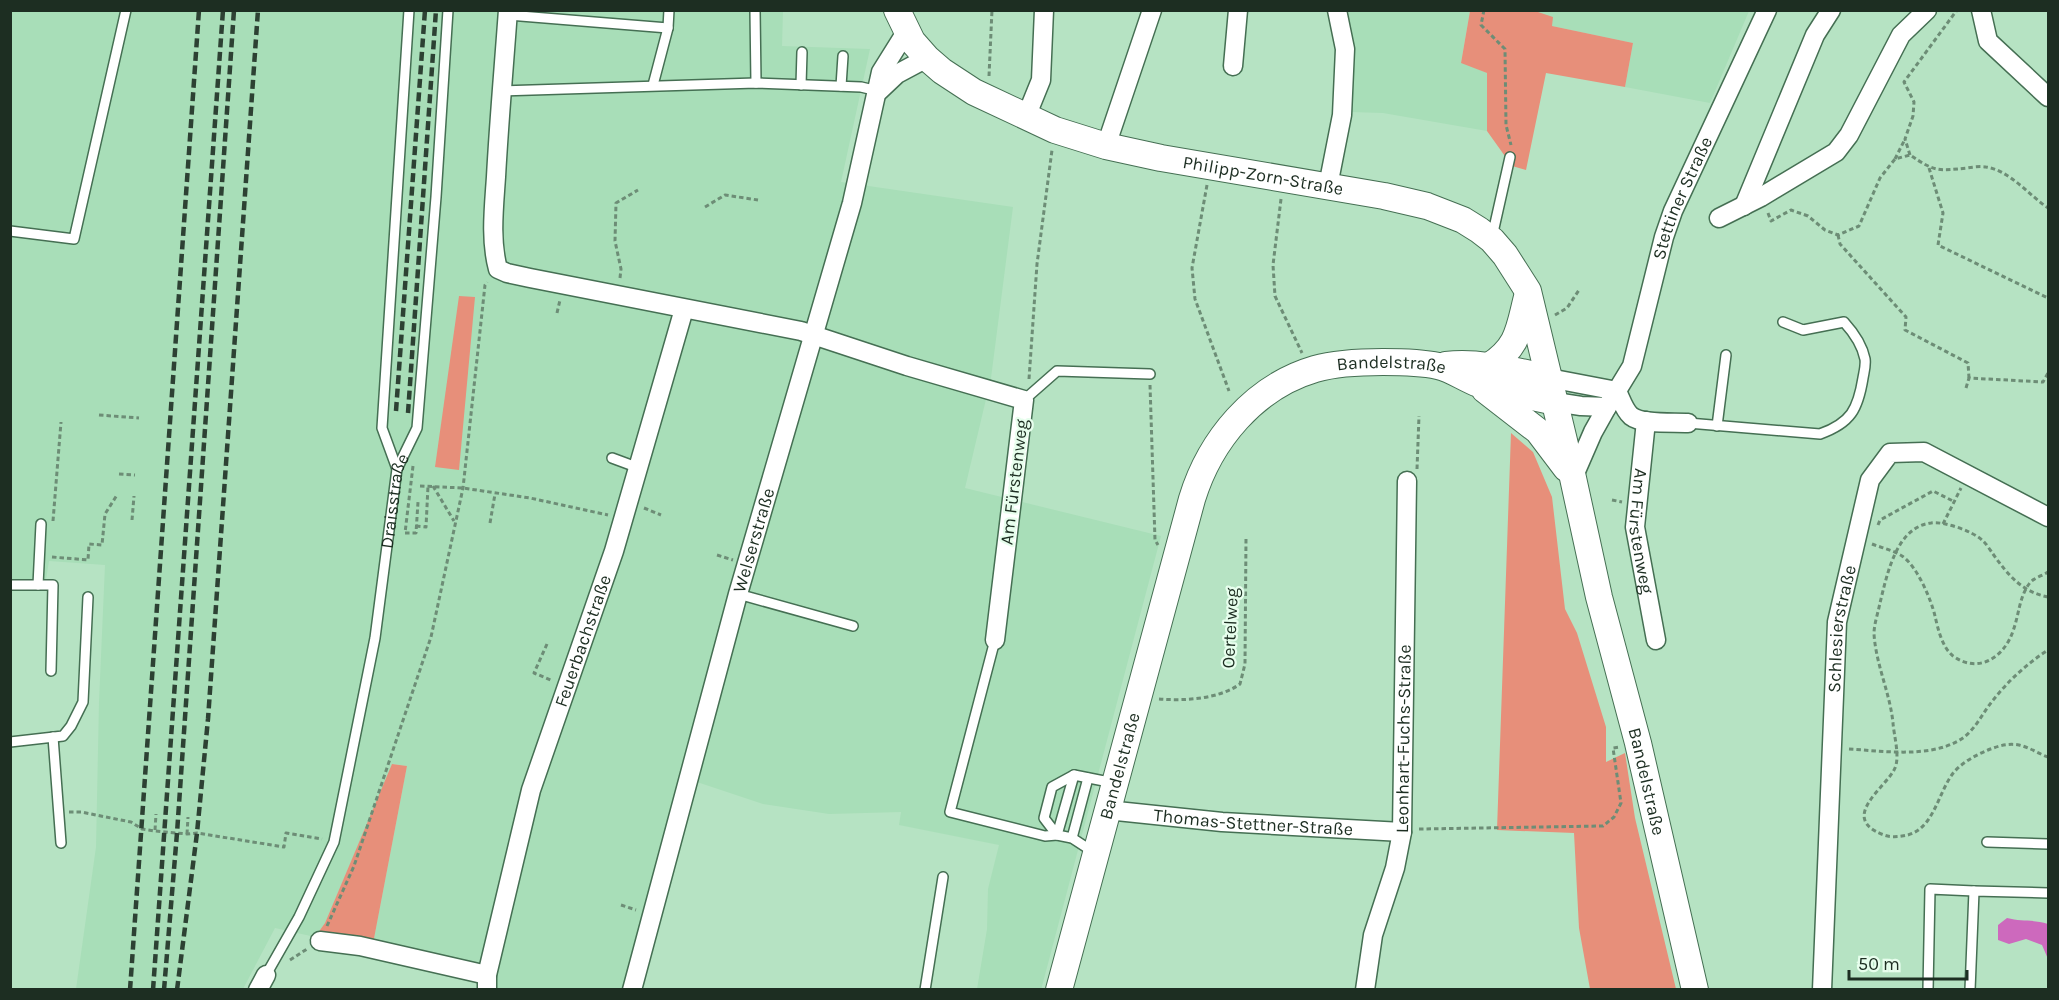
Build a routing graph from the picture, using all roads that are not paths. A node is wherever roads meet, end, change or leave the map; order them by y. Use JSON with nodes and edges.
{"nodes":[{"id":1,"x":126,"y":10,"type":"edge"},
{"id":2,"x":408,"y":10,"type":"edge"},
{"id":3,"x":448,"y":10,"type":"edge"},
{"id":4,"x":669,"y":10,"type":"edge"},
{"id":5,"x":755,"y":10,"type":"edge"},
{"id":6,"x":1044,"y":10,"type":"edge"},
{"id":7,"x":1152,"y":10,"type":"edge"},
{"id":8,"x":1238,"y":10,"type":"edge"},
{"id":9,"x":1337,"y":10,"type":"edge"},
{"id":10,"x":1767,"y":10,"type":"edge"},
{"id":11,"x":1831,"y":10,"type":"edge"},
{"id":12,"x":1927,"y":10,"type":"edge"},
{"id":13,"x":1981,"y":10,"type":"edge"},
{"id":14,"x":507,"y":13,"type":"edge"},
{"id":15,"x":902,"y":21,"type":"edge"},
{"id":16,"x":668,"y":28,"type":"junction"},
{"id":17,"x":802,"y":52,"type":"dead end"},
{"id":18,"x":843,"y":56,"type":"dead end"},
{"id":19,"x":927,"y":58,"type":"junction"},
{"id":20,"x":1233,"y":66,"type":"dead end"},
{"id":21,"x":756,"y":83,"type":"junction"},
{"id":22,"x":801,"y":85,"type":"junction"},
{"id":23,"x":653,"y":86,"type":"junction"},
{"id":24,"x":841,"y":87,"type":"junction"},
{"id":25,"x":500,"y":91,"type":"junction"},
{"id":26,"x":879,"y":91,"type":"junction"},
{"id":27,"x":2049,"y":97,"type":"edge"},
{"id":28,"x":1026,"y":117,"type":"junction"},
{"id":29,"x":1106,"y":146,"type":"junction"},
{"id":30,"x":1510,"y":157,"type":"road end"},
{"id":31,"x":1328,"y":186,"type":"junction"},
{"id":32,"x":1744,"y":206,"type":"junction"},
{"id":33,"x":1719,"y":218,"type":"dead end"},
{"id":34,"x":10,"y":231,"type":"edge"},
{"id":35,"x":1492,"y":240,"type":"junction"},
{"id":36,"x":1528,"y":291,"type":"junction"},
{"id":37,"x":684,"y":309,"type":"junction"},
{"id":38,"x":1783,"y":322,"type":"dead end"},
{"id":39,"x":814,"y":335,"type":"junction"},
{"id":40,"x":1726,"y":356,"type":"dead end"},
{"id":41,"x":1150,"y":374,"type":"road end"},
{"id":42,"x":1484,"y":375,"type":"junction"},
{"id":43,"x":1552,"y":390,"type":"junction"},
{"id":44,"x":1617,"y":391,"type":"junction"},
{"id":45,"x":1024,"y":400,"type":"junction"},
{"id":46,"x":1607,"y":407,"type":"junction"},
{"id":47,"x":1646,"y":421,"type":"junction"},
{"id":48,"x":1688,"y":423,"type":"joint"},
{"id":49,"x":1717,"y":426,"type":"junction"},
{"id":50,"x":612,"y":458,"type":"dead end"},
{"id":51,"x":639,"y":468,"type":"junction"},
{"id":52,"x":397,"y":469,"type":"junction"},
{"id":53,"x":1573,"y":478,"type":"junction"},
{"id":54,"x":1407,"y":481,"type":"road end"},
{"id":55,"x":2049,"y":517,"type":"edge"},
{"id":56,"x":41,"y":524,"type":"dead end"},
{"id":57,"x":10,"y":585,"type":"edge"},
{"id":58,"x":38,"y":585,"type":"junction"},
{"id":59,"x":738,"y":594,"type":"junction"},
{"id":60,"x":88,"y":597,"type":"dead end"},
{"id":61,"x":852,"y":626,"type":"dead end"},
{"id":62,"x":995,"y":640,"type":"joint"},
{"id":63,"x":1656,"y":640,"type":"dead end"},
{"id":64,"x":51,"y":670,"type":"dead end"},
{"id":65,"x":53,"y":737,"type":"junction"},
{"id":66,"x":10,"y":742,"type":"edge"},
{"id":67,"x":1074,"y":775,"type":"junction"},
{"id":68,"x":1088,"y":778,"type":"junction"},
{"id":69,"x":1114,"y":783,"type":"junction"},
{"id":70,"x":1107,"y":810,"type":"junction"},
{"id":71,"x":1402,"y":831,"type":"junction"},
{"id":72,"x":1057,"y":835,"type":"junction"},
{"id":73,"x":1072,"y":838,"type":"junction"},
{"id":74,"x":1987,"y":842,"type":"dead end"},
{"id":75,"x":61,"y":843,"type":"dead end"},
{"id":76,"x":2049,"y":844,"type":"edge"},
{"id":77,"x":1095,"y":853,"type":"junction"},
{"id":78,"x":943,"y":877,"type":"dead end"},
{"id":79,"x":1974,"y":891,"type":"junction"},
{"id":80,"x":2049,"y":893,"type":"edge"},
{"id":81,"x":322,"y":936,"type":"road end"},
{"id":82,"x":262,"y":982,"type":"edge"},
{"id":83,"x":487,"y":982,"type":"edge"},
{"id":84,"x":632,"y":990,"type":"edge"},
{"id":85,"x":925,"y":990,"type":"edge"},
{"id":86,"x":1059,"y":990,"type":"edge"},
{"id":87,"x":1365,"y":990,"type":"edge"},
{"id":88,"x":1695,"y":990,"type":"edge"},
{"id":89,"x":1822,"y":990,"type":"edge"},
{"id":90,"x":1928,"y":990,"type":"edge"},
{"id":91,"x":1970,"y":990,"type":"edge"}],
"edges":[{"from":1,"to":34,"type":"lane"},
{"from":2,"to":52,"type":"lane"},
{"from":3,"to":52,"type":"lane","name":"Draisstraße"},
{"from":4,"to":16,"type":"lane"},
{"from":5,"to":21,"type":"lane"},
{"from":6,"to":28,"type":"street"},
{"from":7,"to":29,"type":"street"},
{"from":8,"to":20,"type":"street"},
{"from":9,"to":31,"type":"street"},
{"from":10,"to":44,"type":"street","name":"Stettiner Straße"},
{"from":11,"to":32,"type":"street"},
{"from":12,"to":32,"type":"street"},
{"from":13,"to":27,"type":"street"},
{"from":14,"to":16,"type":"lane"},
{"from":14,"to":25,"type":"street"},
{"from":15,"to":19,"type":"main road","name":"Philipp-Zorn-Straße"},
{"from":15,"to":26,"type":"street","name":"Welserstraße"},
{"from":16,"to":23,"type":"lane"},
{"from":17,"to":22,"type":"lane"},
{"from":18,"to":24,"type":"lane"},
{"from":19,"to":26,"type":"street"},
{"from":19,"to":28,"type":"main road","name":"Philipp-Zorn-Straße"},
{"from":21,"to":22,"type":"lane"},
{"from":21,"to":23,"type":"lane"},
{"from":22,"to":24,"type":"lane"},
{"from":23,"to":25,"type":"lane"},
{"from":24,"to":26,"type":"lane"},
{"from":25,"to":37,"type":"street"},
{"from":26,"to":39,"type":"street","name":"Welserstraße"},
{"from":28,"to":29,"type":"main road","name":"Philipp-Zorn-Straße"},
{"from":29,"to":31,"type":"main road","name":"Philipp-Zorn-Straße"},
{"from":30,"to":35,"type":"lane"},
{"from":31,"to":35,"type":"main road","name":"Philipp-Zorn-Straße"},
{"from":32,"to":33,"type":"street"},
{"from":35,"to":36,"type":"main road","name":"Philipp-Zorn-Straße"},
{"from":36,"to":42,"type":"main road"},
{"from":36,"to":43,"type":"main road","name":"Philipp-Zorn-Straße"},
{"from":37,"to":39,"type":"street"},
{"from":37,"to":51,"type":"street","name":"Feuerbachstraße"},
{"from":38,"to":49,"type":"lane"},
{"from":39,"to":45,"type":"street","name":"Am Fürstenweg"},
{"from":39,"to":59,"type":"street","name":"Welserstraße"},
{"from":40,"to":49,"type":"lane"},
{"from":41,"to":45,"type":"lane"},
{"from":42,"to":43,"type":"main road"},
{"from":42,"to":53,"type":"main road"},
{"from":42,"to":69,"type":"main road","name":"Bandelstraße"},
{"from":43,"to":44,"type":"street"},
{"from":43,"to":46,"type":"street"},
{"from":43,"to":53,"type":"main road","name":"Bandelstraße"},
{"from":44,"to":46,"type":"street","name":"Stettiner Straße"},
{"from":44,"to":47,"type":"street"},
{"from":45,"to":62,"type":"street","name":"Am Fürstenweg"},
{"from":46,"to":53,"type":"street","name":"Stettiner Straße"},
{"from":47,"to":48,"type":"street"},
{"from":47,"to":63,"type":"street","name":"Am Fürstenweg"},
{"from":48,"to":49,"type":"lane"},
{"from":50,"to":51,"type":"lane"},
{"from":51,"to":83,"type":"street","name":"Feuerbachstraße"},
{"from":52,"to":82,"type":"lane","name":"Draisstraße"},
{"from":53,"to":88,"type":"main road","name":"Bandelstraße"},
{"from":54,"to":71,"type":"street","name":"Leonhart-Fuchs-Straße"},
{"from":55,"to":89,"type":"street","name":"Schlesierstraße"},
{"from":56,"to":58,"type":"lane"},
{"from":57,"to":58,"type":"lane"},
{"from":58,"to":64,"type":"lane"},
{"from":59,"to":61,"type":"lane"},
{"from":59,"to":84,"type":"street","name":"Welserstraße"},
{"from":60,"to":65,"type":"lane"},
{"from":62,"to":72,"type":"lane"},
{"from":65,"to":66,"type":"lane"},
{"from":65,"to":75,"type":"lane"},
{"from":67,"to":68,"type":"lane"},
{"from":67,"to":72,"type":"lane"},
{"from":67,"to":72,"type":"lane"},
{"from":68,"to":69,"type":"lane"},
{"from":68,"to":73,"type":"lane"},
{"from":69,"to":70,"type":"main road","name":"Bandelstraße"},
{"from":70,"to":71,"type":"street","name":"Thomas-Stettner-Straße"},
{"from":70,"to":77,"type":"main road","name":"Bandelstraße"},
{"from":71,"to":87,"type":"street","name":"Leonhart-Fuchs-Straße"},
{"from":72,"to":73,"type":"lane"},
{"from":73,"to":77,"type":"lane"},
{"from":74,"to":76,"type":"lane"},
{"from":77,"to":86,"type":"main road","name":"Bandelstraße"},
{"from":78,"to":85,"type":"lane"},
{"from":79,"to":80,"type":"lane"},
{"from":79,"to":90,"type":"lane"},
{"from":79,"to":91,"type":"lane"},
{"from":81,"to":83,"type":"street","name":"Feuerbachstraße"}]}
